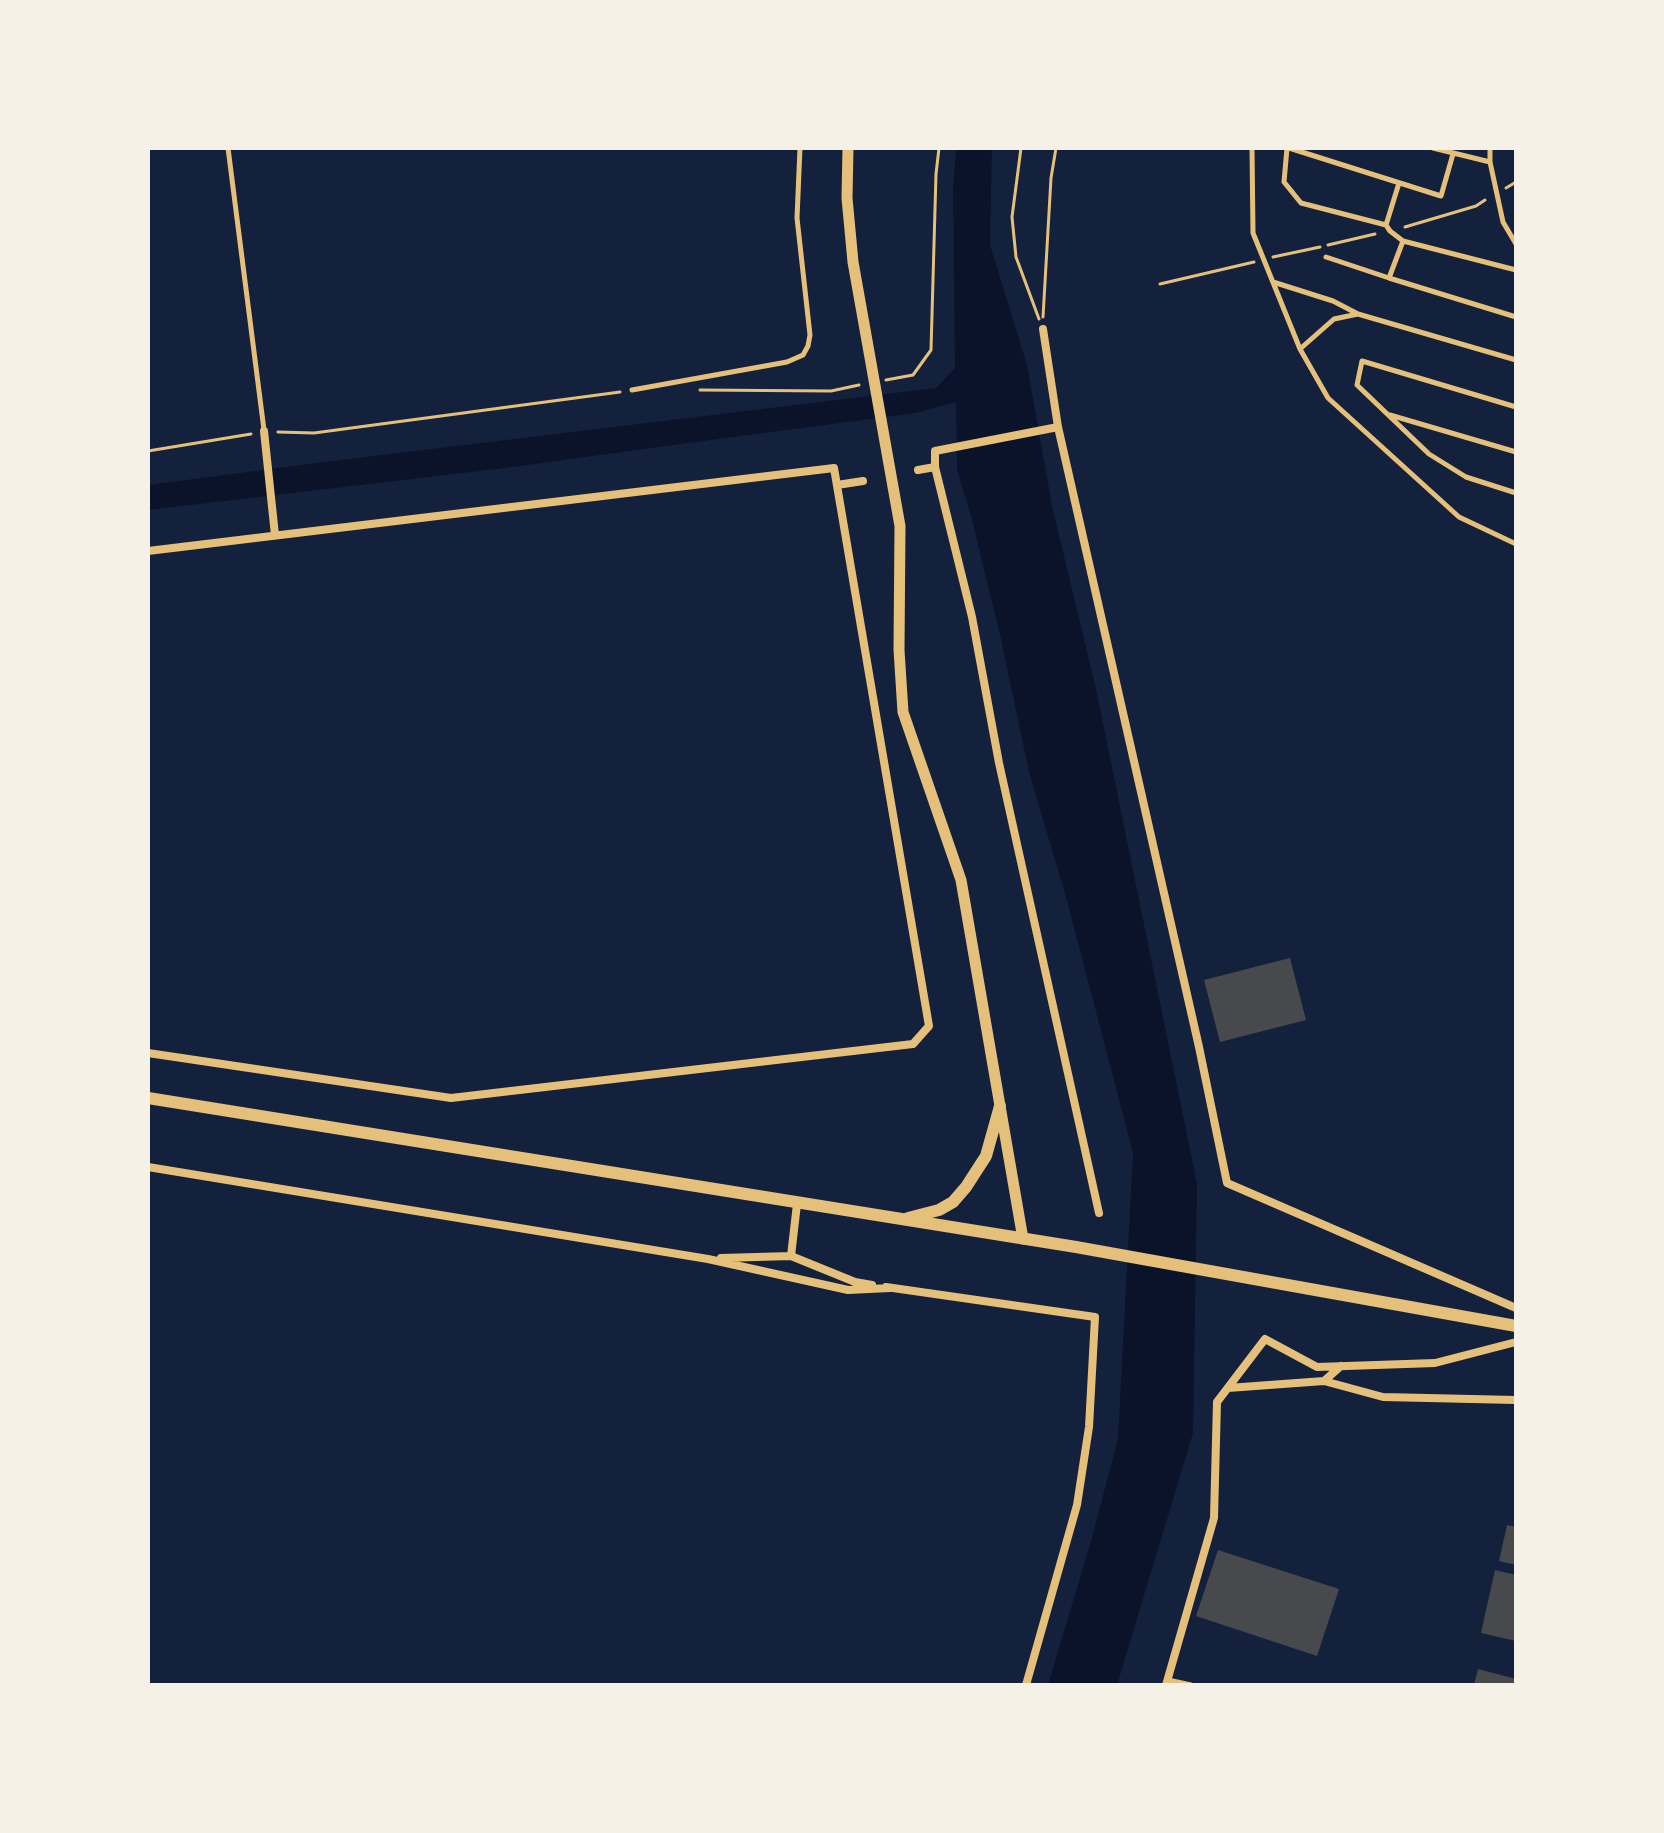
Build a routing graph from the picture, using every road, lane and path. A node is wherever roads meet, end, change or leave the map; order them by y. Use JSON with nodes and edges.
{"nodes":[{"id":1,"x":228,"y":148,"type":"edge"},
{"id":2,"x":800,"y":148,"type":"edge"},
{"id":3,"x":848,"y":148,"type":"edge"},
{"id":4,"x":939,"y":148,"type":"edge"},
{"id":5,"x":1021,"y":148,"type":"edge"},
{"id":6,"x":1056,"y":148,"type":"edge"},
{"id":7,"x":1252,"y":148,"type":"edge"},
{"id":8,"x":1288,"y":148,"type":"edge"},
{"id":9,"x":1433,"y":148,"type":"edge"},
{"id":10,"x":1490,"y":148,"type":"edge"},
{"id":11,"x":1453,"y":154,"type":"junction"},
{"id":12,"x":1490,"y":162,"type":"junction"},
{"id":13,"x":1516,"y":182,"type":"edge"},
{"id":14,"x":1399,"y":183,"type":"junction"},
{"id":15,"x":1503,"y":190,"type":"dead end"},
{"id":16,"x":1489,"y":198,"type":"dead end"},
{"id":17,"x":1388,"y":228,"type":"junction"},
{"id":18,"x":1403,"y":241,"type":"junction"},
{"id":19,"x":1516,"y":244,"type":"edge"},
{"id":20,"x":1326,"y":257,"type":"dead end"},
{"id":21,"x":1264,"y":259,"type":"junction"},
{"id":22,"x":1516,"y":270,"type":"edge"},
{"id":23,"x":1389,"y":278,"type":"junction"},
{"id":24,"x":1273,"y":282,"type":"junction"},
{"id":25,"x":1160,"y":284,"type":"dead end"},
{"id":26,"x":1358,"y":314,"type":"junction"},
{"id":27,"x":1516,"y":317,"type":"edge"},
{"id":28,"x":1043,"y":329,"type":"junction"},
{"id":29,"x":1300,"y":349,"type":"junction"},
{"id":30,"x":1516,"y":360,"type":"edge"},
{"id":31,"x":886,"y":380,"type":"dead end"},
{"id":32,"x":859,"y":385,"type":"dead end"},
{"id":33,"x":632,"y":390,"type":"joint"},
{"id":34,"x":693,"y":390,"type":"dead end"},
{"id":35,"x":1516,"y":407,"type":"edge"},
{"id":36,"x":1387,"y":414,"type":"junction"},
{"id":37,"x":1058,"y":427,"type":"junction"},
{"id":38,"x":264,"y":431,"type":"junction"},
{"id":39,"x":148,"y":451,"type":"edge"},
{"id":40,"x":1516,"y":452,"type":"edge"},
{"id":41,"x":935,"y":467,"type":"junction"},
{"id":42,"x":918,"y":470,"type":"dead end"},
{"id":43,"x":863,"y":481,"type":"dead end"},
{"id":44,"x":837,"y":485,"type":"junction"},
{"id":45,"x":1516,"y":493,"type":"edge"},
{"id":46,"x":275,"y":535,"type":"junction"},
{"id":47,"x":1516,"y":544,"type":"edge"},
{"id":48,"x":148,"y":551,"type":"edge"},
{"id":49,"x":148,"y":1053,"type":"edge"},
{"id":50,"x":148,"y":1098,"type":"edge"},
{"id":51,"x":1000,"y":1106,"type":"junction"},
{"id":52,"x":148,"y":1167,"type":"edge"},
{"id":53,"x":797,"y":1204,"type":"junction"},
{"id":54,"x":1099,"y":1213,"type":"dead end"},
{"id":55,"x":899,"y":1220,"type":"junction"},
{"id":56,"x":1023,"y":1239,"type":"junction"},
{"id":57,"x":791,"y":1256,"type":"junction"},
{"id":58,"x":708,"y":1259,"type":"junction"},
{"id":59,"x":890,"y":1288,"type":"junction"},
{"id":60,"x":1516,"y":1308,"type":"edge"},
{"id":61,"x":1516,"y":1326,"type":"edge"},
{"id":62,"x":1516,"y":1342,"type":"edge"},
{"id":63,"x":1342,"y":1366,"type":"junction"},
{"id":64,"x":1324,"y":1381,"type":"junction"},
{"id":65,"x":1228,"y":1388,"type":"junction"},
{"id":66,"x":1516,"y":1400,"type":"edge"},
{"id":67,"x":1167,"y":1682,"type":"edge"},
{"id":68,"x":1026,"y":1685,"type":"edge"},
{"id":69,"x":1191,"y":1685,"type":"edge"}],
"edges":[{"from":1,"to":38,"type":"lane"},
{"from":2,"to":33,"type":"lane"},
{"from":3,"to":51,"type":"street"},
{"from":4,"to":31,"type":"path"},
{"from":5,"to":28,"type":"path"},
{"from":6,"to":28,"type":"path"},
{"from":7,"to":21,"type":"lane"},
{"from":8,"to":14,"type":"lane"},
{"from":8,"to":17,"type":"lane"},
{"from":9,"to":11,"type":"lane"},
{"from":10,"to":12,"type":"lane"},
{"from":11,"to":12,"type":"lane"},
{"from":11,"to":14,"type":"lane"},
{"from":12,"to":19,"type":"lane"},
{"from":13,"to":15,"type":"path"},
{"from":14,"to":17,"type":"lane"},
{"from":16,"to":17,"type":"path"},
{"from":17,"to":18,"type":"lane"},
{"from":17,"to":21,"type":"path"},
{"from":18,"to":22,"type":"lane"},
{"from":18,"to":23,"type":"lane"},
{"from":20,"to":23,"type":"lane"},
{"from":21,"to":24,"type":"lane"},
{"from":21,"to":25,"type":"path"},
{"from":23,"to":27,"type":"lane"},
{"from":24,"to":26,"type":"lane"},
{"from":24,"to":29,"type":"lane"},
{"from":26,"to":29,"type":"lane"},
{"from":26,"to":30,"type":"lane"},
{"from":28,"to":37,"type":"street"},
{"from":29,"to":47,"type":"lane"},
{"from":32,"to":34,"type":"path"},
{"from":33,"to":38,"type":"path"},
{"from":35,"to":36,"type":"lane"},
{"from":36,"to":40,"type":"lane"},
{"from":36,"to":45,"type":"lane"},
{"from":37,"to":41,"type":"street"},
{"from":37,"to":60,"type":"street"},
{"from":38,"to":39,"type":"path"},
{"from":38,"to":46,"type":"street"},
{"from":41,"to":42,"type":"street"},
{"from":41,"to":54,"type":"street"},
{"from":43,"to":44,"type":"street"},
{"from":44,"to":46,"type":"street"},
{"from":44,"to":49,"type":"street"},
{"from":46,"to":48,"type":"street"},
{"from":50,"to":53,"type":"main road"},
{"from":51,"to":55,"type":"main road"},
{"from":51,"to":56,"type":"street"},
{"from":52,"to":58,"type":"street"},
{"from":53,"to":55,"type":"main road"},
{"from":53,"to":57,"type":"street"},
{"from":55,"to":56,"type":"main road"},
{"from":56,"to":61,"type":"main road"},
{"from":57,"to":58,"type":"street"},
{"from":57,"to":59,"type":"street"},
{"from":58,"to":59,"type":"street"},
{"from":59,"to":68,"type":"street"},
{"from":62,"to":63,"type":"street"},
{"from":63,"to":64,"type":"street"},
{"from":63,"to":65,"type":"street"},
{"from":64,"to":65,"type":"street"},
{"from":64,"to":66,"type":"street"},
{"from":65,"to":67,"type":"street"},
{"from":67,"to":69,"type":"lane"}]}
